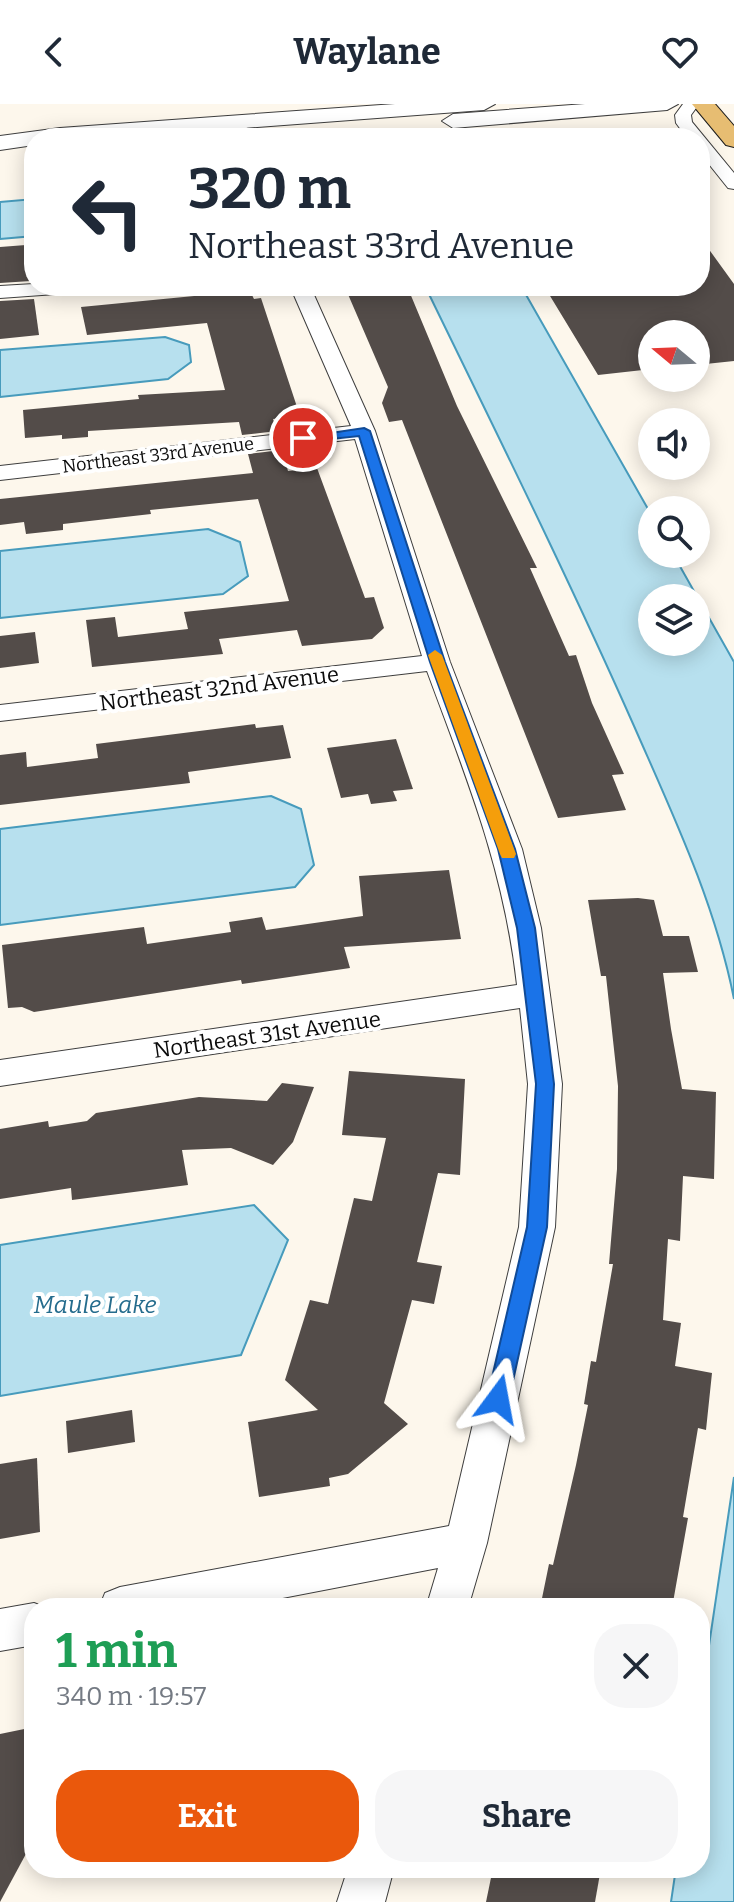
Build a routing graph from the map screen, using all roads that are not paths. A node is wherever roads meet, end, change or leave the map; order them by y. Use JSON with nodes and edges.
{"nodes":[{"id":1,"x":484,"y":104,"type":"edge"},
{"id":2,"x":667,"y":104,"type":"edge"},
{"id":3,"x":691,"y":104,"type":"edge"},
{"id":4,"x":703,"y":104,"type":"edge"},
{"id":5,"x":272,"y":128,"type":"edge"},
{"id":6,"x":304,"y":128,"type":"edge"},
{"id":7,"x":688,"y":128,"type":"edge"},
{"id":8,"x":734,"y":140,"type":"edge"},
{"id":9,"x":14,"y":143,"type":"edge"},
{"id":10,"x":0,"y":155,"type":"edge"},
{"id":11,"x":710,"y":155,"type":"edge"},
{"id":12,"x":734,"y":184,"type":"edge"},
{"id":13,"x":24,"y":290,"type":"edge"},
{"id":14,"x":0,"y":292,"type":"edge"},
{"id":15,"x":304,"y":296,"type":"edge"},
{"id":16,"x":364,"y":431,"type":"junction"},
{"id":17,"x":0,"y":473,"type":"edge"},
{"id":18,"x":437,"y":662,"type":"junction"},
{"id":19,"x":0,"y":713,"type":"edge"},
{"id":20,"x":533,"y":994,"type":"junction"},
{"id":21,"x":0,"y":1073,"type":"edge"},
{"id":22,"x":466,"y":1543,"type":"junction"},
{"id":23,"x":173,"y":1598,"type":"edge"},
{"id":24,"x":450,"y":1598,"type":"edge"},
{"id":25,"x":24,"y":1626,"type":"edge"},
{"id":26,"x":0,"y":1630,"type":"edge"},
{"id":27,"x":368,"y":1878,"type":"edge"},
{"id":28,"x":361,"y":1902,"type":"edge"}],
"edges":[{"from":1,"to":5,"type":"street"},
{"from":2,"to":6,"type":"street"},
{"from":3,"to":7,"type":"street"},
{"from":4,"to":8,"type":"main road"},
{"from":9,"to":10,"type":"street"},
{"from":11,"to":12,"type":"street"},
{"from":13,"to":14,"type":"street"},
{"from":15,"to":16,"type":"street"},
{"from":16,"to":17,"type":"street","name":"Northeast 33rd Avenue"},
{"from":16,"to":18,"type":"street"},
{"from":18,"to":19,"type":"street","name":"Northeast 32nd Avenue"},
{"from":18,"to":20,"type":"street"},
{"from":20,"to":21,"type":"street","name":"Northeast 31st Avenue"},
{"from":20,"to":22,"type":"street"},
{"from":22,"to":23,"type":"street"},
{"from":22,"to":24,"type":"street"},
{"from":25,"to":26,"type":"street"},
{"from":27,"to":28,"type":"street"}]}
